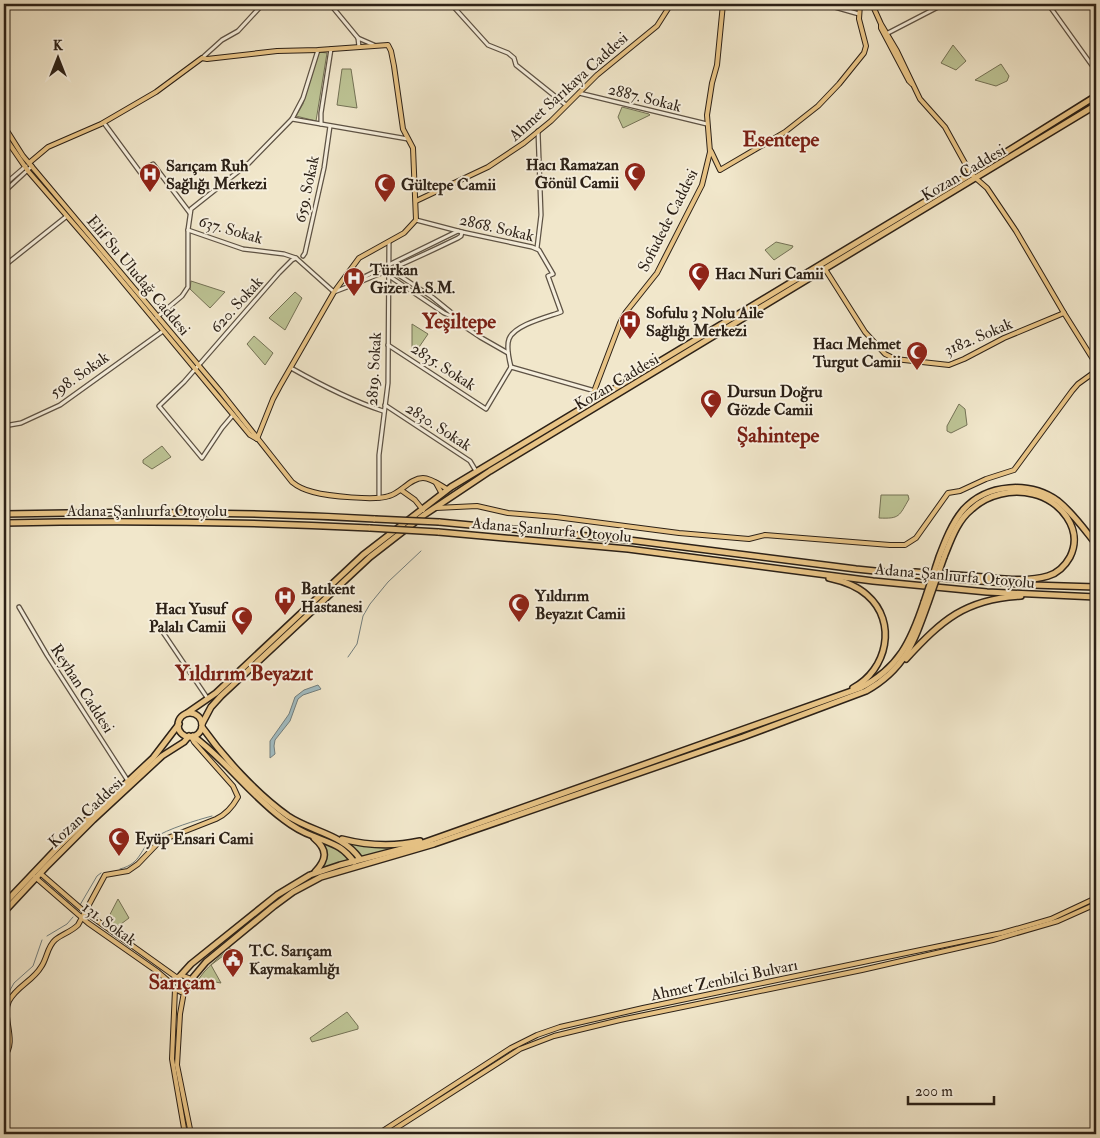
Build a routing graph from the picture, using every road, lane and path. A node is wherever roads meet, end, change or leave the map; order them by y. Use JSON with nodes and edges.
{"nodes":[{"id":1,"x":263,"y":4,"type":"edge"},
{"id":2,"x":330,"y":4,"type":"edge"},
{"id":3,"x":451,"y":4,"type":"edge"},
{"id":4,"x":671,"y":4,"type":"edge"},
{"id":5,"x":723,"y":4,"type":"edge"},
{"id":6,"x":824,"y":4,"type":"edge"},
{"id":7,"x":860,"y":4,"type":"edge"},
{"id":8,"x":872,"y":4,"type":"edge"},
{"id":9,"x":944,"y":4,"type":"edge"},
{"id":10,"x":1048,"y":4,"type":"edge"},
{"id":11,"x":859,"y":14,"type":"junction"},
{"id":12,"x":881,"y":24,"type":"junction"},
{"id":13,"x":888,"y":32,"type":"junction"},
{"id":14,"x":358,"y":38,"type":"junction"},
{"id":15,"x":374,"y":45,"type":"junction"},
{"id":16,"x":359,"y":47,"type":"junction"},
{"id":17,"x":331,"y":49,"type":"junction"},
{"id":18,"x":318,"y":50,"type":"junction"},
{"id":19,"x":202,"y":58,"type":"junction"},
{"id":20,"x":1096,"y":70,"type":"edge"},
{"id":21,"x":912,"y":84,"type":"junction"},
{"id":22,"x":578,"y":93,"type":"junction"},
{"id":23,"x":1096,"y":96,"type":"edge"},
{"id":24,"x":566,"y":105,"type":"junction"},
{"id":25,"x":1096,"y":105,"type":"edge"},
{"id":26,"x":292,"y":119,"type":"junction"},
{"id":27,"x":104,"y":123,"type":"junction"},
{"id":28,"x":321,"y":124,"type":"junction"},
{"id":29,"x":707,"y":124,"type":"junction"},
{"id":30,"x":4,"y":126,"type":"edge"},
{"id":31,"x":330,"y":126,"type":"junction"},
{"id":32,"x":538,"y":131,"type":"junction"},
{"id":33,"x":4,"y":136,"type":"edge"},
{"id":34,"x":409,"y":139,"type":"junction"},
{"id":35,"x":6,"y":143,"type":"edge"},
{"id":36,"x":710,"y":150,"type":"junction"},
{"id":37,"x":31,"y":165,"type":"junction"},
{"id":38,"x":26,"y":168,"type":"junction"},
{"id":39,"x":971,"y":174,"type":"junction"},
{"id":40,"x":976,"y":178,"type":"junction"},
{"id":41,"x":4,"y":186,"type":"edge"},
{"id":42,"x":4,"y":192,"type":"edge"},
{"id":43,"x":416,"y":201,"type":"junction"},
{"id":44,"x":190,"y":213,"type":"junction"},
{"id":45,"x":66,"y":216,"type":"junction"},
{"id":46,"x":416,"y":220,"type":"junction"},
{"id":47,"x":188,"y":230,"type":"junction"},
{"id":48,"x":460,"y":232,"type":"junction"},
{"id":49,"x":389,"y":241,"type":"junction"},
{"id":50,"x":537,"y":249,"type":"junction"},
{"id":51,"x":303,"y":256,"type":"dead end"},
{"id":52,"x":296,"y":258,"type":"junction"},
{"id":53,"x":4,"y":266,"type":"edge"},
{"id":54,"x":388,"y":266,"type":"junction"},
{"id":55,"x":825,"y":269,"type":"junction"},
{"id":56,"x":389,"y":272,"type":"junction"},
{"id":57,"x":362,"y":282,"type":"junction"},
{"id":58,"x":334,"y":292,"type":"junction"},
{"id":59,"x":1064,"y":313,"type":"junction"},
{"id":60,"x":157,"y":317,"type":"junction"},
{"id":61,"x":456,"y":318,"type":"junction"},
{"id":62,"x":163,"y":331,"type":"junction"},
{"id":63,"x":388,"y":345,"type":"junction"},
{"id":64,"x":508,"y":353,"type":"junction"},
{"id":65,"x":1096,"y":364,"type":"edge"},
{"id":66,"x":196,"y":366,"type":"junction"},
{"id":67,"x":511,"y":367,"type":"junction"},
{"id":68,"x":291,"y":368,"type":"junction"},
{"id":69,"x":1096,"y":371,"type":"edge"},
{"id":70,"x":595,"y":391,"type":"junction"},
{"id":71,"x":385,"y":405,"type":"junction"},
{"id":72,"x":589,"y":405,"type":"junction"},
{"id":73,"x":383,"y":411,"type":"junction"},
{"id":74,"x":234,"y":414,"type":"junction"},
{"id":75,"x":4,"y":426,"type":"edge"},
{"id":76,"x":257,"y":439,"type":"junction"},
{"id":77,"x":476,"y":471,"type":"junction"},
{"id":78,"x":401,"y":490,"type":"junction"},
{"id":79,"x":444,"y":491,"type":"junction"},
{"id":80,"x":452,"y":496,"type":"junction"},
{"id":81,"x":379,"y":498,"type":"junction"},
{"id":82,"x":446,"y":500,"type":"junction"},
{"id":83,"x":435,"y":508,"type":"junction"},
{"id":84,"x":455,"y":508,"type":"junction"},
{"id":85,"x":423,"y":510,"type":"junction"},
{"id":86,"x":4,"y":514,"type":"edge"},
{"id":87,"x":4,"y":523,"type":"edge"},
{"id":88,"x":1096,"y":544,"type":"edge"},
{"id":89,"x":941,"y":557,"type":"junction"},
{"id":90,"x":810,"y":563,"type":"junction"},
{"id":91,"x":794,"y":571,"type":"junction"},
{"id":92,"x":1096,"y":587,"type":"edge"},
{"id":93,"x":1063,"y":595,"type":"junction"},
{"id":94,"x":1096,"y":597,"type":"edge"},
{"id":95,"x":926,"y":602,"type":"junction"},
{"id":96,"x":19,"y":607,"type":"dead end"},
{"id":97,"x":158,"y":625,"type":"dead end"},
{"id":98,"x":897,"y":669,"type":"junction"},
{"id":99,"x":835,"y":698,"type":"junction"},
{"id":100,"x":205,"y":700,"type":"junction"},
{"id":101,"x":210,"y":710,"type":"junction"},
{"id":102,"x":187,"y":713,"type":"junction"},
{"id":103,"x":179,"y":724,"type":"junction"},
{"id":104,"x":202,"y":726,"type":"junction"},
{"id":105,"x":191,"y":736,"type":"junction"},
{"id":106,"x":128,"y":782,"type":"junction"},
{"id":107,"x":452,"y":832,"type":"junction"},
{"id":108,"x":311,"y":836,"type":"junction"},
{"id":109,"x":338,"y":838,"type":"junction"},
{"id":110,"x":358,"y":863,"type":"junction"},
{"id":111,"x":314,"y":874,"type":"junction"},
{"id":112,"x":37,"y":875,"type":"junction"},
{"id":113,"x":1096,"y":898,"type":"edge"},
{"id":114,"x":4,"y":904,"type":"edge"},
{"id":115,"x":1096,"y":904,"type":"edge"},
{"id":116,"x":4,"y":912,"type":"edge"},
{"id":117,"x":85,"y":912,"type":"junction"},
{"id":118,"x":82,"y":918,"type":"junction"},
{"id":119,"x":178,"y":976,"type":"junction"},
{"id":120,"x":190,"y":981,"type":"junction"},
{"id":121,"x":174,"y":987,"type":"junction"},
{"id":122,"x":184,"y":992,"type":"junction"},
{"id":123,"x":4,"y":1058,"type":"edge"},
{"id":124,"x":185,"y":1134,"type":"edge"},
{"id":125,"x":191,"y":1134,"type":"edge"},
{"id":126,"x":378,"y":1134,"type":"edge"},
{"id":127,"x":387,"y":1134,"type":"edge"}],
"edges":[{"from":1,"to":19,"type":"street"},
{"from":2,"to":14,"type":"street"},
{"from":3,"to":24,"type":"street"},
{"from":4,"to":22,"type":"main road","name":"Ahmet Sarıkaya Caddesi"},
{"from":5,"to":29,"type":"main road","name":"Sofudede Caddesi"},
{"from":6,"to":11,"type":"street"},
{"from":7,"to":11,"type":"main road"},
{"from":8,"to":12,"type":"main road"},
{"from":9,"to":13,"type":"street"},
{"from":10,"to":20,"type":"street"},
{"from":11,"to":36,"type":"main road"},
{"from":12,"to":13,"type":"main road"},
{"from":12,"to":21,"type":"main road"},
{"from":13,"to":21,"type":"main road"},
{"from":14,"to":15,"type":"street"},
{"from":14,"to":16,"type":"street"},
{"from":15,"to":16,"type":"main road"},
{"from":15,"to":34,"type":"main road"},
{"from":16,"to":17,"type":"main road"},
{"from":17,"to":18,"type":"main road"},
{"from":17,"to":28,"type":"street"},
{"from":18,"to":19,"type":"main road"},
{"from":18,"to":26,"type":"street"},
{"from":19,"to":27,"type":"main road"},
{"from":21,"to":39,"type":"main road"},
{"from":22,"to":24,"type":"main road","name":"Ahmet Sarıkaya Caddesi"},
{"from":22,"to":29,"type":"street","name":"2887. Sokak"},
{"from":23,"to":39,"type":"highway","name":"Kozan Caddesi"},
{"from":24,"to":32,"type":"main road","name":"Ahmet Sarıkaya Caddesi"},
{"from":25,"to":40,"type":"highway","name":"Kozan Caddesi"},
{"from":26,"to":28,"type":"street"},
{"from":26,"to":44,"type":"street"},
{"from":27,"to":37,"type":"main road"},
{"from":27,"to":44,"type":"street"},
{"from":28,"to":31,"type":"street"},
{"from":29,"to":36,"type":"main road","name":"Sofudede Caddesi"},
{"from":30,"to":37,"type":"main road","name":"Elif Su Uludağ Caddesi"},
{"from":31,"to":34,"type":"street"},
{"from":31,"to":51,"type":"street","name":"659. Sokak"},
{"from":32,"to":43,"type":"main road","name":"Ahmet Sarıkaya Caddesi"},
{"from":32,"to":50,"type":"street"},
{"from":33,"to":35,"type":"main road","name":"Elif Su Uludağ Caddesi"},
{"from":34,"to":43,"type":"main road"},
{"from":35,"to":38,"type":"main road","name":"Elif Su Uludağ Caddesi"},
{"from":36,"to":70,"type":"main road","name":"Sofudede Caddesi"},
{"from":37,"to":38,"type":"street"},
{"from":37,"to":60,"type":"main road","name":"Elif Su Uludağ Caddesi"},
{"from":38,"to":41,"type":"street"},
{"from":38,"to":42,"type":"street"},
{"from":38,"to":45,"type":"main road","name":"Elif Su Uludağ Caddesi"},
{"from":39,"to":40,"type":"main road"},
{"from":39,"to":72,"type":"highway","name":"Kozan Caddesi"},
{"from":40,"to":55,"type":"highway","name":"Kozan Caddesi"},
{"from":40,"to":59,"type":"main road"},
{"from":43,"to":46,"type":"main road"},
{"from":44,"to":47,"type":"street"},
{"from":45,"to":53,"type":"street"},
{"from":45,"to":62,"type":"main road","name":"Elif Su Uludağ Caddesi"},
{"from":46,"to":48,"type":"street","name":"2868. Sokak"},
{"from":46,"to":49,"type":"main road"},
{"from":47,"to":52,"type":"street","name":"637. Sokak"},
{"from":47,"to":60,"type":"street"},
{"from":48,"to":50,"type":"street","name":"2868. Sokak"},
{"from":48,"to":54,"type":"street"},
{"from":48,"to":56,"type":"street"},
{"from":49,"to":54,"type":"street","name":"2819. Sokak"},
{"from":49,"to":58,"type":"main road"},
{"from":50,"to":64,"type":"street","name":"2868. Sokak"},
{"from":52,"to":58,"type":"street"},
{"from":52,"to":66,"type":"street","name":"620. Sokak"},
{"from":54,"to":56,"type":"street","name":"2819. Sokak"},
{"from":54,"to":57,"type":"street"},
{"from":55,"to":59,"type":"main road","name":"3182. Sokak"},
{"from":55,"to":80,"type":"highway","name":"Kozan Caddesi"},
{"from":56,"to":57,"type":"street"},
{"from":56,"to":61,"type":"street"},
{"from":56,"to":61,"type":"street"},
{"from":56,"to":63,"type":"street","name":"2819. Sokak"},
{"from":57,"to":58,"type":"street"},
{"from":58,"to":68,"type":"main road"},
{"from":59,"to":65,"type":"main road"},
{"from":60,"to":66,"type":"main road","name":"Elif Su Uludağ Caddesi"},
{"from":61,"to":64,"type":"street"},
{"from":62,"to":66,"type":"main road","name":"Elif Su Uludağ Caddesi"},
{"from":62,"to":75,"type":"street","name":"598. Sokak"},
{"from":63,"to":67,"type":"street","name":"2835. Sokak"},
{"from":63,"to":71,"type":"street","name":"2819. Sokak"},
{"from":64,"to":67,"type":"street"},
{"from":66,"to":74,"type":"main road","name":"Elif Su Uludağ Caddesi"},
{"from":66,"to":74,"type":"street","name":"620. Sokak"},
{"from":66,"to":76,"type":"main road","name":"Elif Su Uludağ Caddesi"},
{"from":67,"to":70,"type":"street"},
{"from":68,"to":73,"type":"street"},
{"from":68,"to":76,"type":"main road"},
{"from":69,"to":84,"type":"main road"},
{"from":70,"to":72,"type":"main road","name":"Sofudede Caddesi"},
{"from":71,"to":73,"type":"street","name":"2819. Sokak"},
{"from":71,"to":77,"type":"street","name":"2830. Sokak"},
{"from":72,"to":77,"type":"highway","name":"Kozan Caddesi"},
{"from":73,"to":81,"type":"street","name":"2819. Sokak"},
{"from":74,"to":76,"type":"main road","name":"Elif Su Uludağ Caddesi"},
{"from":76,"to":81,"type":"main road","name":"Elif Su Uludağ Caddesi"},
{"from":77,"to":79,"type":"highway","name":"Kozan Caddesi"},
{"from":78,"to":79,"type":"main road","name":"Elif Su Uludağ Caddesi"},
{"from":78,"to":81,"type":"main road","name":"Elif Su Uludağ Caddesi"},
{"from":78,"to":85,"type":"main road"},
{"from":79,"to":80,"type":"highway"},
{"from":79,"to":82,"type":"highway"},
{"from":79,"to":85,"type":"highway","name":"Kozan Caddesi"},
{"from":80,"to":82,"type":"highway","name":"Kozan Caddesi"},
{"from":80,"to":84,"type":"main road"},
{"from":82,"to":83,"type":"highway","name":"Kozan Caddesi"},
{"from":82,"to":84,"type":"main road"},
{"from":83,"to":84,"type":"main road"},
{"from":83,"to":101,"type":"highway","name":"Kozan Caddesi"},
{"from":85,"to":100,"type":"highway","name":"Kozan Caddesi"},
{"from":86,"to":90,"type":"highway","name":"Adana-Şanlıurfa Otoyolu","bridge":true},
{"from":87,"to":91,"type":"highway","name":"Adana-Şanlıurfa Otoyolu","bridge":true},
{"from":88,"to":89,"type":"highway"},
{"from":89,"to":90,"type":"highway"},
{"from":89,"to":95,"type":"highway","bridge":true},
{"from":90,"to":92,"type":"highway","name":"Adana-Şanlıurfa Otoyolu"},
{"from":91,"to":93,"type":"highway","name":"Adana-Şanlıurfa Otoyolu"},
{"from":91,"to":99,"type":"highway"},
{"from":93,"to":94,"type":"highway","name":"Adana-Şanlıurfa Otoyolu"},
{"from":93,"to":98,"type":"highway"},
{"from":95,"to":98,"type":"highway"},
{"from":95,"to":99,"type":"highway"},
{"from":96,"to":106,"type":"street","name":"Reyhan Caddesi"},
{"from":97,"to":100,"type":"street"},
{"from":98,"to":110,"type":"highway"},
{"from":99,"to":107,"type":"highway"},
{"from":100,"to":101,"type":"highway"},
{"from":100,"to":102,"type":"highway","name":"Kozan Caddesi"},
{"from":101,"to":104,"type":"highway","name":"Kozan Caddesi"},
{"from":102,"to":103,"type":"highway"},
{"from":102,"to":104,"type":"highway"},
{"from":103,"to":105,"type":"highway"},
{"from":103,"to":106,"type":"highway","name":"Kozan Caddesi"},
{"from":104,"to":105,"type":"highway"},
{"from":104,"to":109,"type":"highway"},
{"from":105,"to":108,"type":"highway"},
{"from":105,"to":112,"type":"highway","name":"Kozan Caddesi"},
{"from":105,"to":117,"type":"main road"},
{"from":106,"to":114,"type":"highway","name":"Kozan Caddesi"},
{"from":107,"to":109,"type":"highway"},
{"from":107,"to":110,"type":"highway"},
{"from":108,"to":110,"type":"highway"},
{"from":108,"to":111,"type":"highway"},
{"from":109,"to":110,"type":"highway"},
{"from":110,"to":111,"type":"highway"},
{"from":110,"to":120,"type":"highway"},
{"from":111,"to":119,"type":"highway"},
{"from":112,"to":116,"type":"highway","name":"Kozan Caddesi"},
{"from":112,"to":117,"type":"main road"},
{"from":112,"to":118,"type":"main road","name":"131. Sokak"},
{"from":113,"to":126,"type":"main road","name":"Ahmet Zenbilci Bulvarı"},
{"from":115,"to":127,"type":"main road","name":"Ahmet Zenbilci Bulvarı"},
{"from":117,"to":118,"type":"main road"},
{"from":117,"to":119,"type":"main road"},
{"from":118,"to":121,"type":"main road","name":"131. Sokak"},
{"from":118,"to":123,"type":"main road"},
{"from":119,"to":120,"type":"main road"},
{"from":119,"to":121,"type":"main road"},
{"from":120,"to":122,"type":"main road"},
{"from":121,"to":122,"type":"main road"},
{"from":121,"to":124,"type":"main road"},
{"from":122,"to":125,"type":"main road"}]}
